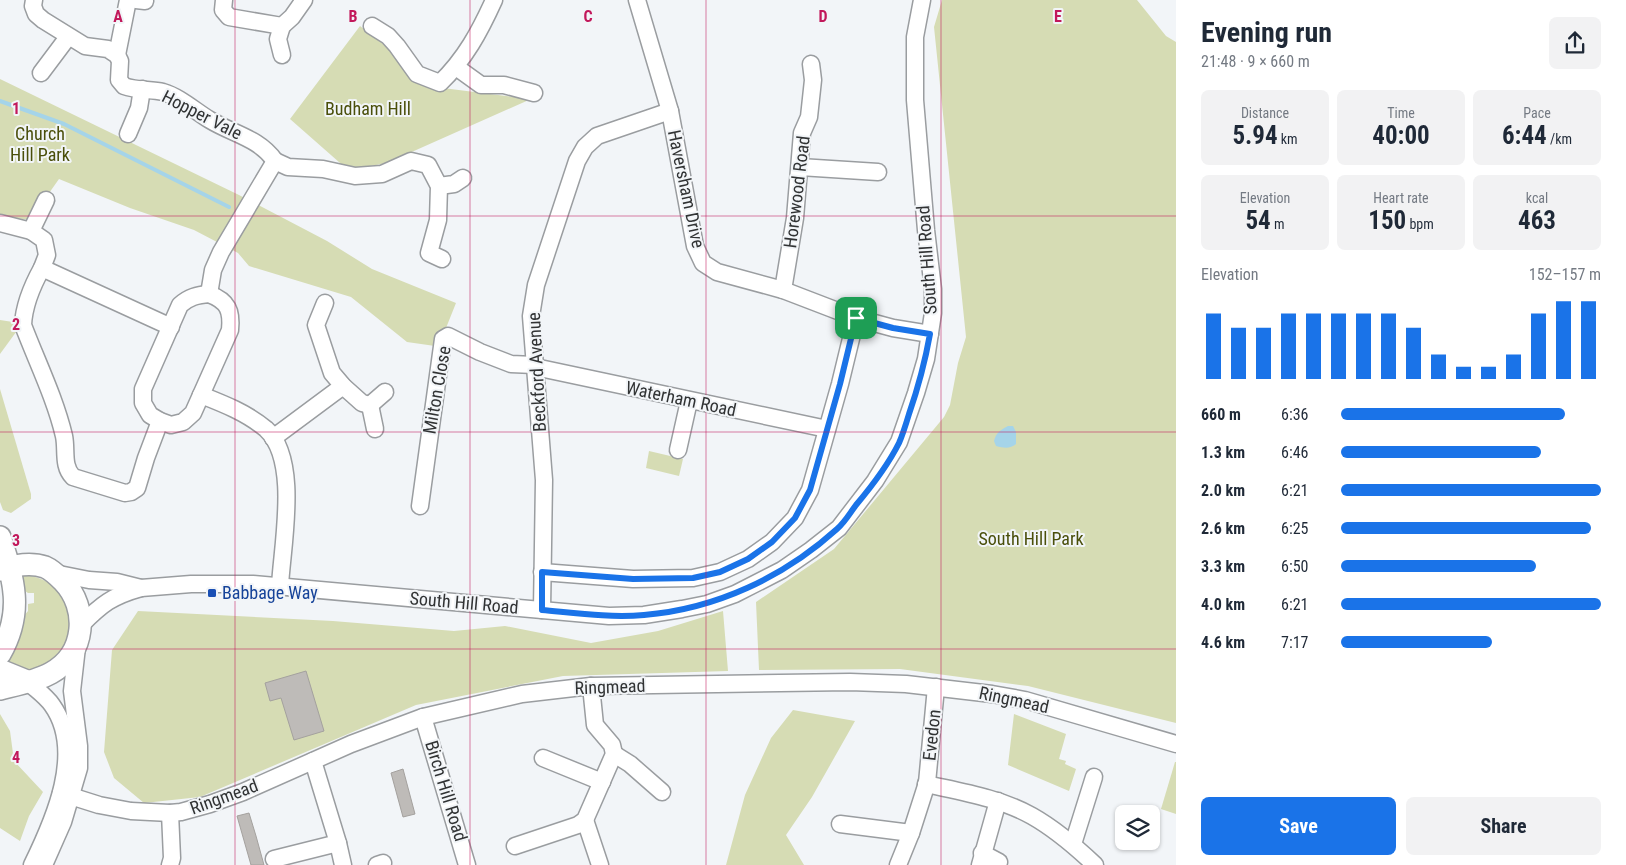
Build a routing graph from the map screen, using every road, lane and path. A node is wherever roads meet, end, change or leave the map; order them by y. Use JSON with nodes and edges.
{"nodes":[{"id":1,"x":34,"y":0,"type":"edge"},
{"id":2,"x":128,"y":0,"type":"edge"},
{"id":3,"x":224,"y":0,"type":"edge"},
{"id":4,"x":304,"y":0,"type":"edge"},
{"id":5,"x":494,"y":0,"type":"edge"},
{"id":6,"x":637,"y":0,"type":"edge"},
{"id":7,"x":922,"y":0,"type":"edge"},
{"id":8,"x":287,"y":21,"type":"junction"},
{"id":9,"x":372,"y":26,"type":"dead end"},
{"id":10,"x":68,"y":37,"type":"junction"},
{"id":11,"x":117,"y":55,"type":"junction"},
{"id":12,"x":282,"y":55,"type":"dead end"},
{"id":13,"x":812,"y":64,"type":"dead end"},
{"id":14,"x":456,"y":67,"type":"junction"},
{"id":15,"x":40,"y":73,"type":"dead end"},
{"id":16,"x":142,"y":89,"type":"junction"},
{"id":17,"x":534,"y":93,"type":"dead end"},
{"id":18,"x":670,"y":111,"type":"junction"},
{"id":19,"x":128,"y":134,"type":"dead end"},
{"id":20,"x":275,"y":161,"type":"junction"},
{"id":21,"x":800,"y":167,"type":"junction"},
{"id":22,"x":878,"y":172,"type":"dead end"},
{"id":23,"x":463,"y":178,"type":"dead end"},
{"id":24,"x":439,"y":186,"type":"junction"},
{"id":25,"x":46,"y":200,"type":"dead end"},
{"id":26,"x":0,"y":222,"type":"edge"},
{"id":27,"x":31,"y":231,"type":"junction"},
{"id":28,"x":431,"y":259,"type":"dead end"},
{"id":29,"x":42,"y":268,"type":"junction"},
{"id":30,"x":783,"y":290,"type":"junction"},
{"id":31,"x":209,"y":294,"type":"junction"},
{"id":32,"x":325,"y":303,"type":"dead end"},
{"id":33,"x":856,"y":318,"type":"junction"},
{"id":34,"x":171,"y":327,"type":"junction"},
{"id":35,"x":930,"y":334,"type":"junction"},
{"id":36,"x":535,"y":366,"type":"junction"},
{"id":37,"x":343,"y":386,"type":"junction"},
{"id":38,"x":384,"y":392,"type":"dead end"},
{"id":39,"x":201,"y":395,"type":"junction"},
{"id":40,"x":689,"y":401,"type":"junction"},
{"id":41,"x":370,"y":405,"type":"junction"},
{"id":42,"x":160,"y":421,"type":"junction"},
{"id":43,"x":375,"y":429,"type":"dead end"},
{"id":44,"x":827,"y":429,"type":"junction"},
{"id":45,"x":273,"y":438,"type":"junction"},
{"id":46,"x":678,"y":450,"type":"dead end"},
{"id":47,"x":420,"y":506,"type":"dead end"},
{"id":48,"x":0,"y":529,"type":"edge"},
{"id":49,"x":0,"y":537,"type":"edge"},
{"id":50,"x":5,"y":569,"type":"edge"},
{"id":51,"x":47,"y":569,"type":"junction"},
{"id":52,"x":542,"y":572,"type":"junction"},
{"id":53,"x":280,"y":586,"type":"junction"},
{"id":54,"x":141,"y":588,"type":"junction"},
{"id":55,"x":542,"y":610,"type":"junction"},
{"id":56,"x":79,"y":634,"type":"junction"},
{"id":57,"x":0,"y":654,"type":"edge"},
{"id":58,"x":0,"y":670,"type":"edge"},
{"id":59,"x":27,"y":681,"type":"junction"},
{"id":60,"x":591,"y":686,"type":"junction"},
{"id":61,"x":936,"y":687,"type":"junction"},
{"id":62,"x":0,"y":688,"type":"edge"},
{"id":63,"x":424,"y":717,"type":"junction"},
{"id":64,"x":1176,"y":744,"type":"edge"},
{"id":65,"x":614,"y":754,"type":"junction"},
{"id":66,"x":543,"y":758,"type":"dead end"},
{"id":67,"x":314,"y":761,"type":"junction"},
{"id":68,"x":79,"y":768,"type":"junction"},
{"id":69,"x":1094,"y":777,"type":"dead end"},
{"id":70,"x":602,"y":782,"type":"junction"},
{"id":71,"x":926,"y":784,"type":"junction"},
{"id":72,"x":662,"y":792,"type":"dead end"},
{"id":73,"x":66,"y":794,"type":"junction"},
{"id":74,"x":998,"y":801,"type":"junction"},
{"id":75,"x":99,"y":805,"type":"junction"},
{"id":76,"x":170,"y":814,"type":"junction"},
{"id":77,"x":585,"y":820,"type":"junction"},
{"id":78,"x":840,"y":824,"type":"dead end"},
{"id":79,"x":911,"y":833,"type":"junction"},
{"id":80,"x":338,"y":843,"type":"junction"},
{"id":81,"x":1073,"y":844,"type":"junction"},
{"id":82,"x":514,"y":846,"type":"dead end"},
{"id":83,"x":274,"y":859,"type":"dead end"},
{"id":84,"x":981,"y":859,"type":"edge"},
{"id":85,"x":999,"y":862,"type":"dead end"},
{"id":86,"x":32,"y":865,"type":"edge"},
{"id":87,"x":44,"y":865,"type":"edge"},
{"id":88,"x":170,"y":865,"type":"edge"},
{"id":89,"x":343,"y":865,"type":"edge"},
{"id":90,"x":468,"y":865,"type":"edge"},
{"id":91,"x":600,"y":865,"type":"edge"},
{"id":92,"x":898,"y":865,"type":"edge"},
{"id":93,"x":1095,"y":865,"type":"edge"}],
"edges":[{"from":1,"to":10,"type":"street"},
{"from":2,"to":11,"type":"street","name":"Hopper Vale"},
{"from":3,"to":8,"type":"street"},
{"from":4,"to":8,"type":"street"},
{"from":5,"to":14,"type":"street"},
{"from":6,"to":18,"type":"street","name":"Haversham Drive"},
{"from":7,"to":35,"type":"street","name":"South Hill Road"},
{"from":8,"to":12,"type":"street"},
{"from":9,"to":14,"type":"street"},
{"from":10,"to":11,"type":"street"},
{"from":10,"to":15,"type":"street"},
{"from":11,"to":16,"type":"street","name":"Hopper Vale"},
{"from":13,"to":21,"type":"street","name":"Horewood Road"},
{"from":14,"to":17,"type":"street"},
{"from":16,"to":19,"type":"street"},
{"from":16,"to":20,"type":"street","name":"Hopper Vale"},
{"from":18,"to":30,"type":"street","name":"Haversham Drive"},
{"from":18,"to":36,"type":"street","name":"Beckford Avenue"},
{"from":20,"to":24,"type":"street"},
{"from":20,"to":31,"type":"street"},
{"from":21,"to":22,"type":"street"},
{"from":21,"to":30,"type":"street","name":"Horewood Road"},
{"from":23,"to":24,"type":"street"},
{"from":24,"to":28,"type":"street"},
{"from":25,"to":27,"type":"street"},
{"from":26,"to":27,"type":"street"},
{"from":27,"to":29,"type":"street"},
{"from":29,"to":34,"type":"street"},
{"from":29,"to":42,"type":"street"},
{"from":30,"to":33,"type":"street","name":"Haversham Drive"},
{"from":31,"to":34,"type":"street"},
{"from":31,"to":39,"type":"street"},
{"from":32,"to":37,"type":"street"},
{"from":33,"to":35,"type":"street","name":"Haversham Drive"},
{"from":33,"to":44,"type":"street"},
{"from":34,"to":42,"type":"street"},
{"from":35,"to":55,"type":"street","name":"South Hill Road"},
{"from":36,"to":40,"type":"street","name":"Waterham Road"},
{"from":36,"to":47,"type":"street","name":"Milton Close"},
{"from":36,"to":52,"type":"street","name":"Beckford Avenue"},
{"from":37,"to":41,"type":"street"},
{"from":37,"to":45,"type":"street"},
{"from":38,"to":41,"type":"street"},
{"from":39,"to":42,"type":"street"},
{"from":39,"to":45,"type":"street"},
{"from":40,"to":44,"type":"street","name":"Waterham Road"},
{"from":40,"to":46,"type":"street"},
{"from":41,"to":43,"type":"street"},
{"from":44,"to":52,"type":"street"},
{"from":45,"to":53,"type":"street"},
{"from":48,"to":51,"type":"main road"},
{"from":49,"to":50,"type":"main road"},
{"from":50,"to":51,"type":"main road"},
{"from":50,"to":57,"type":"main road"},
{"from":51,"to":54,"type":"street","name":"South Hill Road"},
{"from":51,"to":56,"type":"main road"},
{"from":52,"to":55,"type":"street","name":"Beckford Avenue"},
{"from":53,"to":54,"type":"street","name":"South Hill Road"},
{"from":53,"to":55,"type":"street","name":"South Hill Road"},
{"from":54,"to":56,"type":"street"},
{"from":56,"to":59,"type":"main road"},
{"from":56,"to":68,"type":"street"},
{"from":58,"to":59,"type":"main road"},
{"from":59,"to":62,"type":"main road"},
{"from":59,"to":73,"type":"street"},
{"from":60,"to":61,"type":"street","name":"Ringmead"},
{"from":60,"to":63,"type":"street","name":"Ringmead"},
{"from":60,"to":65,"type":"street"},
{"from":61,"to":64,"type":"street","name":"Ringmead"},
{"from":61,"to":71,"type":"street","name":"Evedon"},
{"from":63,"to":67,"type":"street","name":"Ringmead"},
{"from":63,"to":90,"type":"street","name":"Birch Hill Road"},
{"from":65,"to":70,"type":"street"},
{"from":65,"to":72,"type":"street"},
{"from":66,"to":70,"type":"street"},
{"from":67,"to":76,"type":"street","name":"Ringmead"},
{"from":67,"to":80,"type":"street"},
{"from":68,"to":73,"type":"street"},
{"from":68,"to":75,"type":"street"},
{"from":69,"to":81,"type":"street"},
{"from":70,"to":77,"type":"street"},
{"from":71,"to":74,"type":"street","name":"Evedon"},
{"from":71,"to":79,"type":"street","name":"Evedon"},
{"from":73,"to":75,"type":"street","name":"Ringmead"},
{"from":73,"to":86,"type":"street"},
{"from":73,"to":87,"type":"street"},
{"from":74,"to":81,"type":"street","name":"Evedon"},
{"from":74,"to":84,"type":"street"},
{"from":75,"to":76,"type":"street","name":"Ringmead"},
{"from":76,"to":88,"type":"street"},
{"from":77,"to":82,"type":"street"},
{"from":77,"to":91,"type":"street"},
{"from":78,"to":79,"type":"street"},
{"from":79,"to":92,"type":"street","name":"Evedon"},
{"from":80,"to":83,"type":"street"},
{"from":80,"to":89,"type":"street"},
{"from":81,"to":93,"type":"street","name":"Evedon"},
{"from":84,"to":85,"type":"street"}]}
